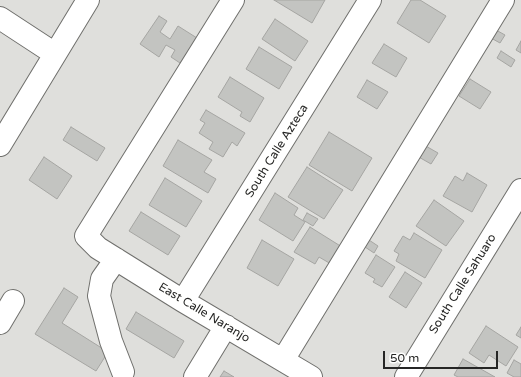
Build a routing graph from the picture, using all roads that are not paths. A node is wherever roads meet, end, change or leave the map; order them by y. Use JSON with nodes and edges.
{"nodes":[{"id":1,"x":88,"y":0,"type":"edge"},
{"id":2,"x":233,"y":0,"type":"edge"},
{"id":3,"x":370,"y":0,"type":"edge"},
{"id":4,"x":503,"y":0,"type":"edge"},
{"id":5,"x":0,"y":18,"type":"edge"},
{"id":6,"x":55,"y":54,"type":"junction"},
{"id":7,"x":0,"y":145,"type":"edge"},
{"id":8,"x":521,"y":190,"type":"edge"},
{"id":9,"x":107,"y":253,"type":"junction"},
{"id":10,"x":13,"y":300,"type":"dead end"},
{"id":11,"x":183,"y":301,"type":"junction"},
{"id":12,"x":0,"y":323,"type":"edge"},
{"id":13,"x":226,"y":326,"type":"junction"},
{"id":14,"x":283,"y":360,"type":"junction"},
{"id":15,"x":123,"y":372,"type":"dead end"},
{"id":16,"x":195,"y":377,"type":"edge"},
{"id":17,"x":311,"y":377,"type":"edge"},
{"id":18,"x":406,"y":377,"type":"edge"}],
"edges":[{"from":1,"to":6,"type":"street"},
{"from":2,"to":9,"type":"street"},
{"from":3,"to":11,"type":"street","name":"South Calle Azteca"},
{"from":4,"to":14,"type":"street"},
{"from":5,"to":6,"type":"street"},
{"from":6,"to":7,"type":"street"},
{"from":8,"to":18,"type":"street","name":"South Calle Sahuaro"},
{"from":9,"to":11,"type":"street","name":"East Calle Naranjo"},
{"from":9,"to":15,"type":"street"},
{"from":10,"to":12,"type":"street"},
{"from":11,"to":13,"type":"street","name":"East Calle Naranjo"},
{"from":13,"to":14,"type":"street","name":"East Calle Naranjo"},
{"from":13,"to":16,"type":"street"},
{"from":14,"to":17,"type":"street","name":"East Calle Naranjo"}]}
